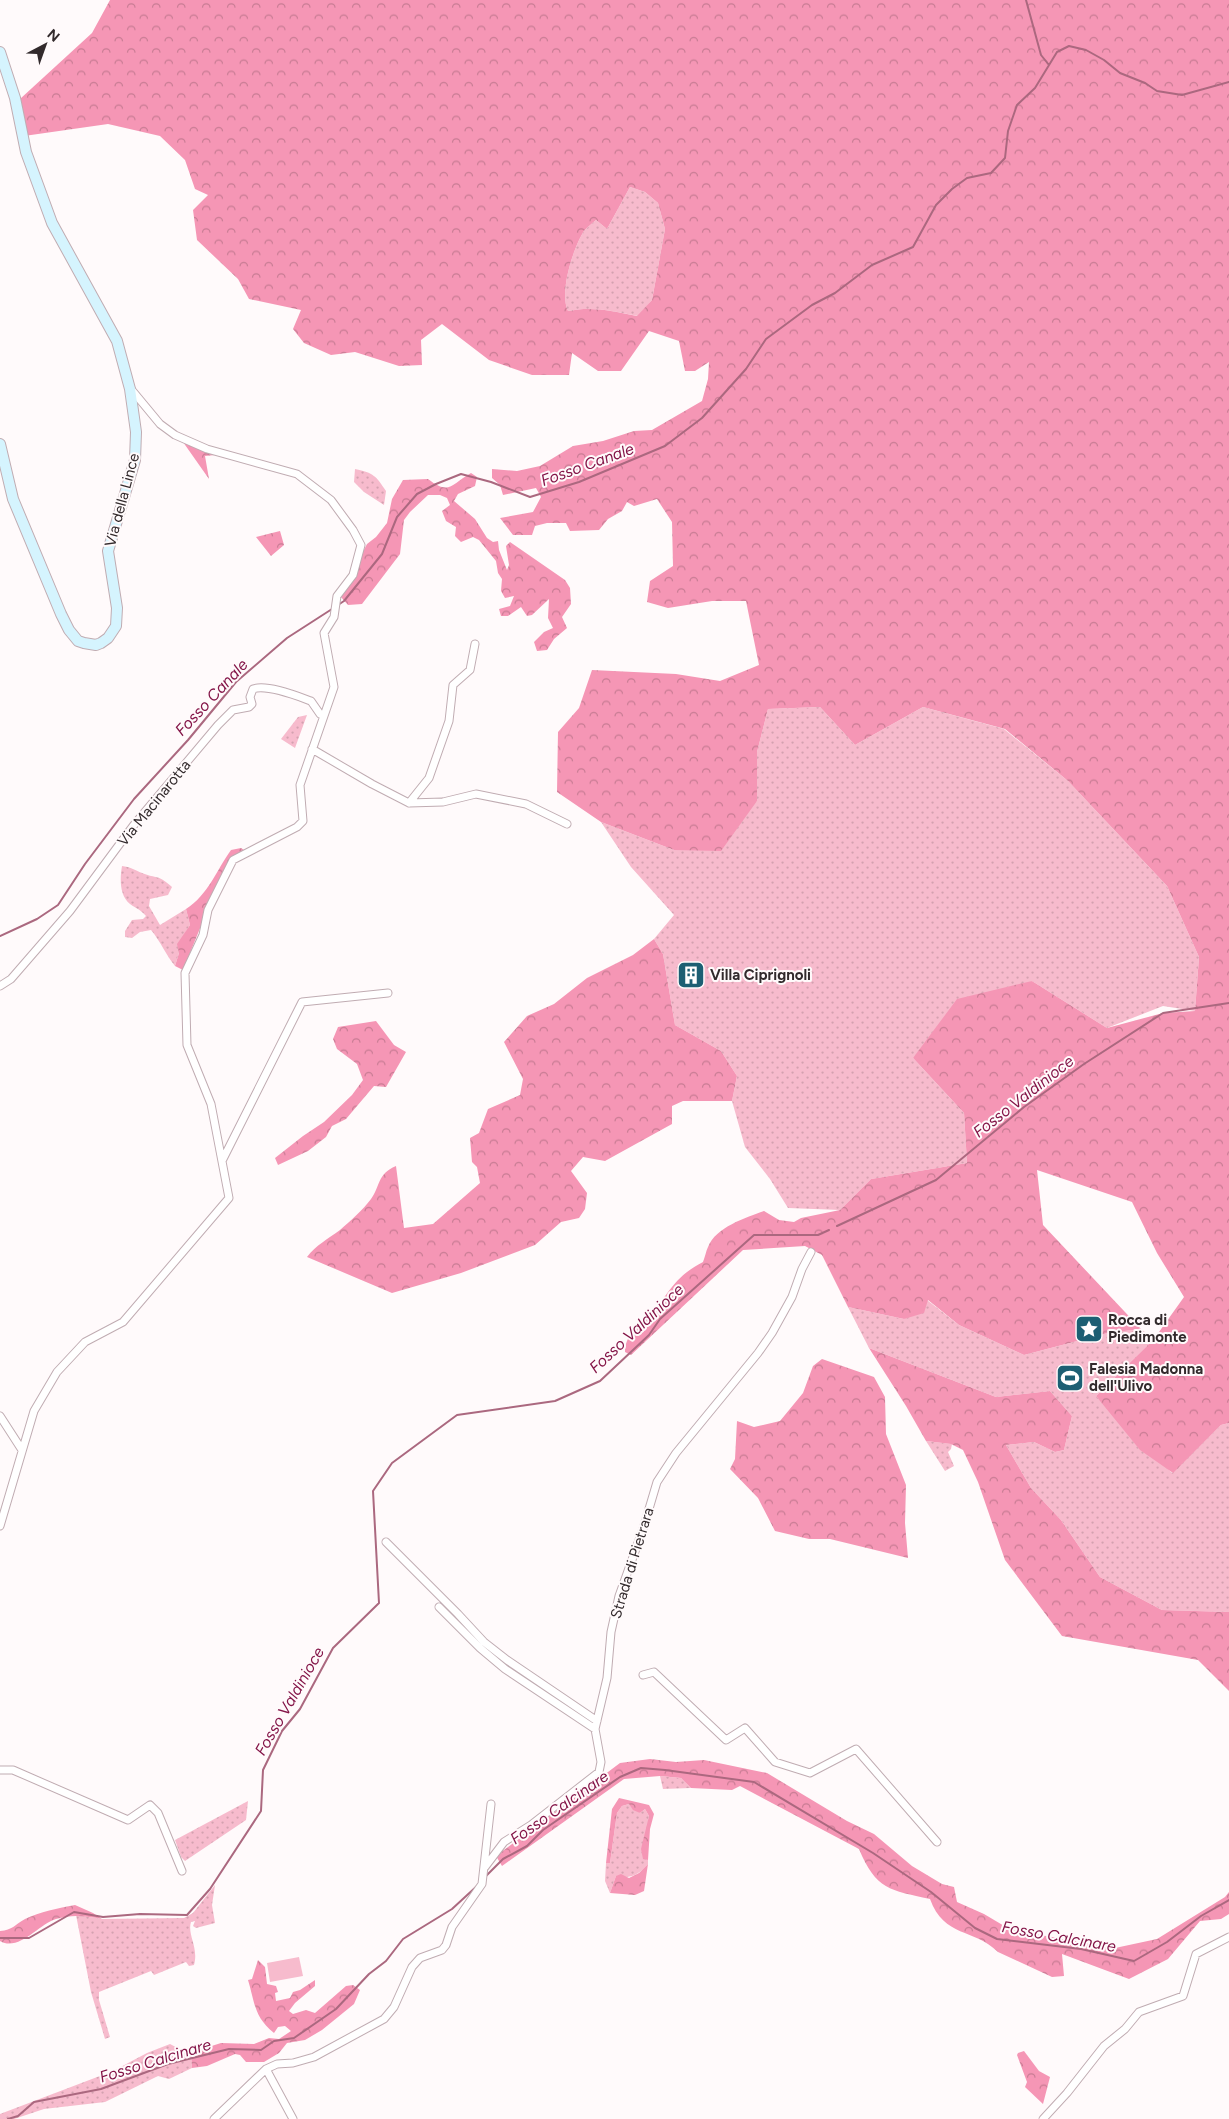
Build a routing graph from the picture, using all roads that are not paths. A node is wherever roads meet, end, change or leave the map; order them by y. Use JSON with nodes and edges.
{"nodes":[{"id":1,"x":0,"y":52,"type":"edge"},
{"id":2,"x":130,"y":389,"type":"junction"},
{"id":3,"x":0,"y":444,"type":"edge"},
{"id":4,"x":474,"y":644,"type":"dead end"},
{"id":5,"x":324,"y":715,"type":"junction"},
{"id":6,"x":312,"y":749,"type":"junction"},
{"id":7,"x":409,"y":803,"type":"junction"},
{"id":8,"x":567,"y":824,"type":"dead end"},
{"id":9,"x":0,"y":986,"type":"edge"},
{"id":10,"x":388,"y":993,"type":"dead end"},
{"id":11,"x":222,"y":1162,"type":"junction"},
{"id":12,"x":811,"y":1252,"type":"dead end"},
{"id":13,"x":0,"y":1416,"type":"edge"},
{"id":14,"x":22,"y":1450,"type":"junction"},
{"id":15,"x":0,"y":1526,"type":"edge"},
{"id":16,"x":386,"y":1542,"type":"dead end"},
{"id":17,"x":439,"y":1607,"type":"dead end"},
{"id":18,"x":643,"y":1675,"type":"dead end"},
{"id":19,"x":598,"y":1720,"type":"junction"},
{"id":20,"x":595,"y":1729,"type":"junction"},
{"id":21,"x":0,"y":1770,"type":"edge"},
{"id":22,"x":491,"y":1804,"type":"dead end"},
{"id":23,"x":936,"y":1842,"type":"dead end"},
{"id":24,"x":485,"y":1867,"type":"junction"},
{"id":25,"x":182,"y":1872,"type":"dead end"},
{"id":26,"x":1228,"y":1937,"type":"edge"},
{"id":27,"x":266,"y":2069,"type":"junction"},
{"id":28,"x":214,"y":2119,"type":"edge"},
{"id":29,"x":293,"y":2119,"type":"edge"},
{"id":30,"x":1043,"y":2119,"type":"edge"}],
"edges":[{"from":1,"to":2,"type":"street","name":"Via della Lince"},
{"from":2,"to":3,"type":"street","name":"Via della Lince"},
{"from":2,"to":5,"type":"street"},
{"from":4,"to":7,"type":"street"},
{"from":5,"to":6,"type":"street"},
{"from":5,"to":9,"type":"street","name":"Via Macinarotta"},
{"from":6,"to":7,"type":"street"},
{"from":6,"to":11,"type":"street"},
{"from":7,"to":8,"type":"street"},
{"from":10,"to":11,"type":"street"},
{"from":11,"to":14,"type":"street"},
{"from":12,"to":19,"type":"street","name":"Strada di Pietrara"},
{"from":13,"to":14,"type":"street"},
{"from":14,"to":15,"type":"street"},
{"from":16,"to":19,"type":"street"},
{"from":17,"to":20,"type":"street"},
{"from":18,"to":23,"type":"street"},
{"from":19,"to":20,"type":"street","name":"Strada di Pietrara"},
{"from":20,"to":24,"type":"street","name":"Strada di Pietrara"},
{"from":21,"to":25,"type":"street"},
{"from":22,"to":24,"type":"street","name":"Strada di Pietrara"},
{"from":24,"to":27,"type":"street","name":"Strada di Pietrara"},
{"from":26,"to":30,"type":"street"},
{"from":27,"to":28,"type":"street"},
{"from":27,"to":29,"type":"street"}]}
